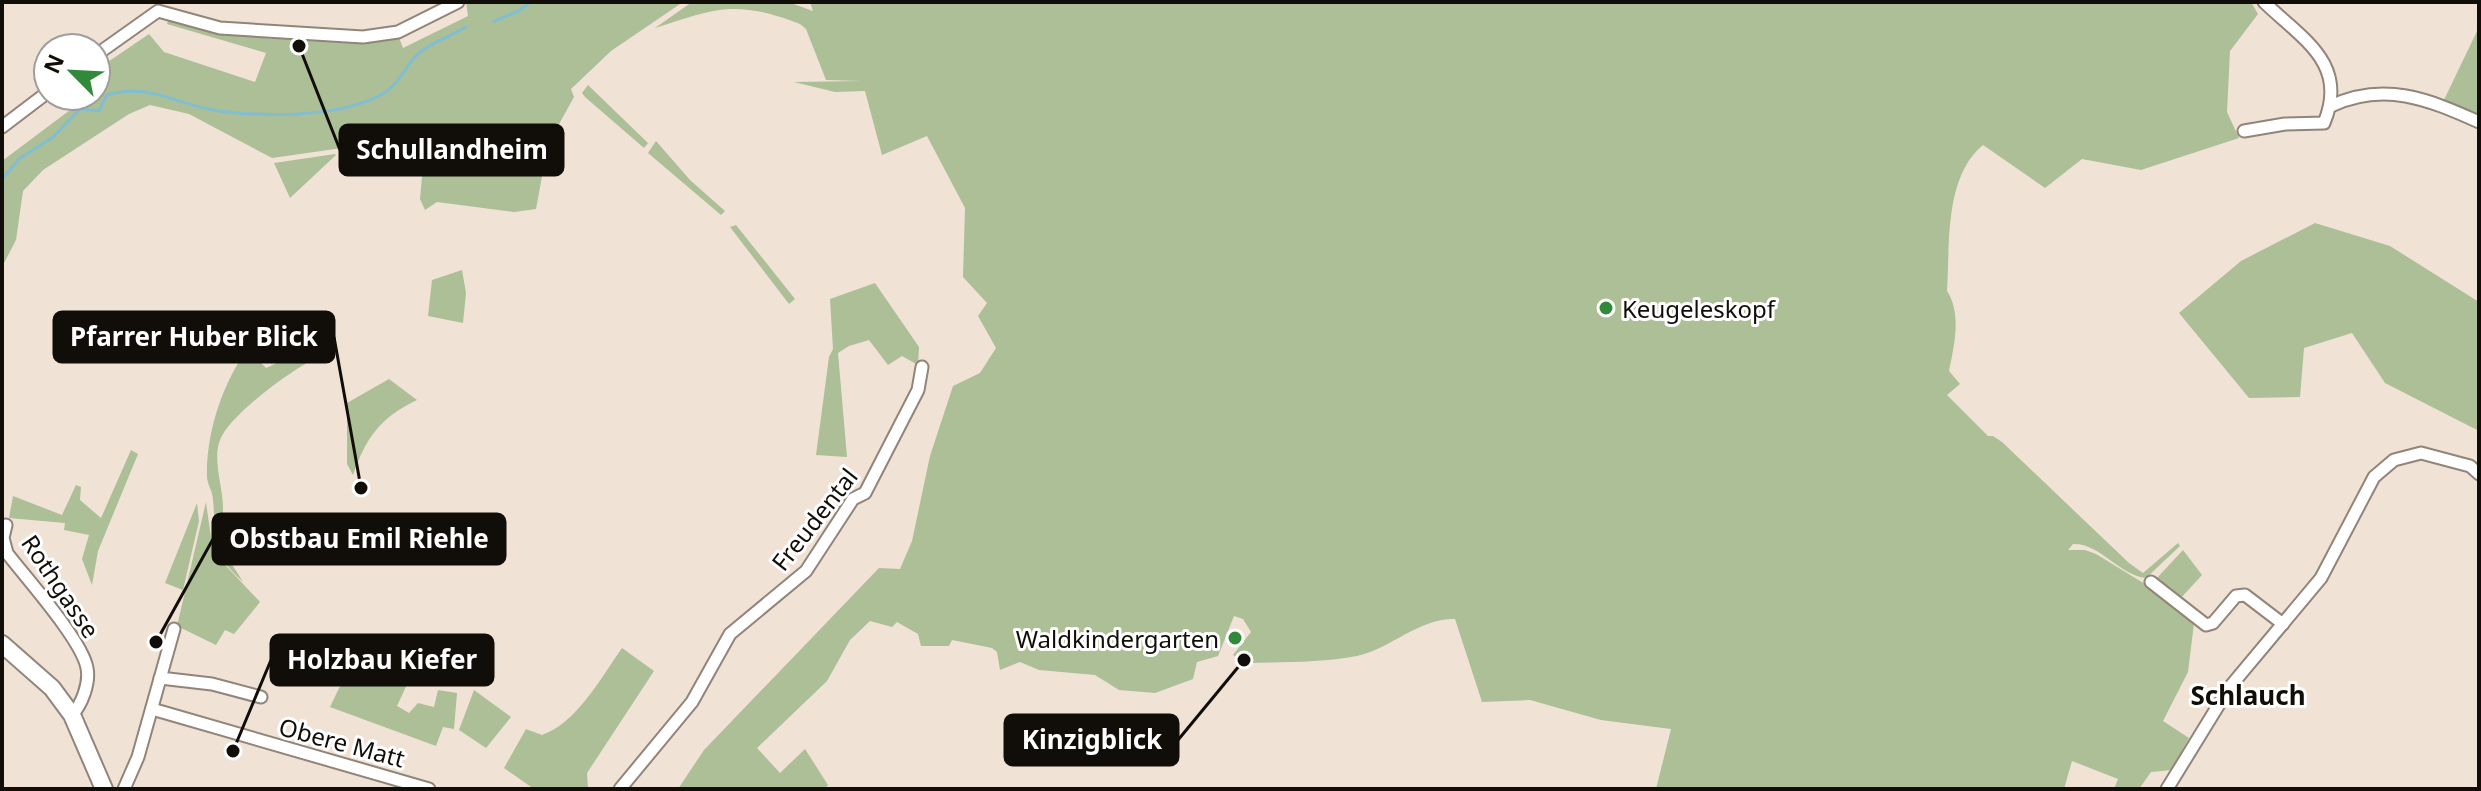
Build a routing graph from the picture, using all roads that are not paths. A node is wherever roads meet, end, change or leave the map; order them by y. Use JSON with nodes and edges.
{"nodes":[{"id":1,"x":458,"y":2,"type":"edge"},
{"id":2,"x":2264,"y":2,"type":"edge"},
{"id":3,"x":112,"y":44,"type":"edge"},
{"id":4,"x":32,"y":104,"type":"edge"},
{"id":5,"x":2331,"y":106,"type":"junction"},
{"id":6,"x":2479,"y":122,"type":"edge"},
{"id":7,"x":2,"y":127,"type":"edge"},
{"id":8,"x":2244,"y":131,"type":"dead end"},
{"id":9,"x":922,"y":367,"type":"dead end"},
{"id":10,"x":2479,"y":474,"type":"edge"},
{"id":11,"x":6,"y":525,"type":"dead end"},
{"id":12,"x":2151,"y":582,"type":"dead end"},
{"id":13,"x":2283,"y":624,"type":"junction"},
{"id":14,"x":174,"y":629,"type":"dead end"},
{"id":15,"x":2,"y":644,"type":"edge"},
{"id":16,"x":160,"y":678,"type":"junction"},
{"id":17,"x":261,"y":697,"type":"dead end"},
{"id":18,"x":152,"y":709,"type":"junction"},
{"id":19,"x":72,"y":715,"type":"junction"},
{"id":20,"x":104,"y":789,"type":"edge"},
{"id":21,"x":124,"y":789,"type":"edge"},
{"id":22,"x":429,"y":789,"type":"edge"},
{"id":23,"x":620,"y":789,"type":"edge"},
{"id":24,"x":2167,"y":789,"type":"edge"}],
"edges":[{"from":1,"to":3,"type":"street"},
{"from":2,"to":5,"type":"street"},
{"from":4,"to":7,"type":"street"},
{"from":5,"to":6,"type":"street"},
{"from":5,"to":8,"type":"street"},
{"from":9,"to":23,"type":"street","name":"Freudental"},
{"from":10,"to":13,"type":"street"},
{"from":11,"to":19,"type":"street","name":"Rothgasse"},
{"from":12,"to":13,"type":"street"},
{"from":13,"to":24,"type":"street"},
{"from":14,"to":16,"type":"street"},
{"from":15,"to":19,"type":"street"},
{"from":16,"to":17,"type":"street"},
{"from":16,"to":18,"type":"street"},
{"from":18,"to":21,"type":"street"},
{"from":18,"to":22,"type":"street","name":"Obere Matt"},
{"from":19,"to":20,"type":"street"}]}
